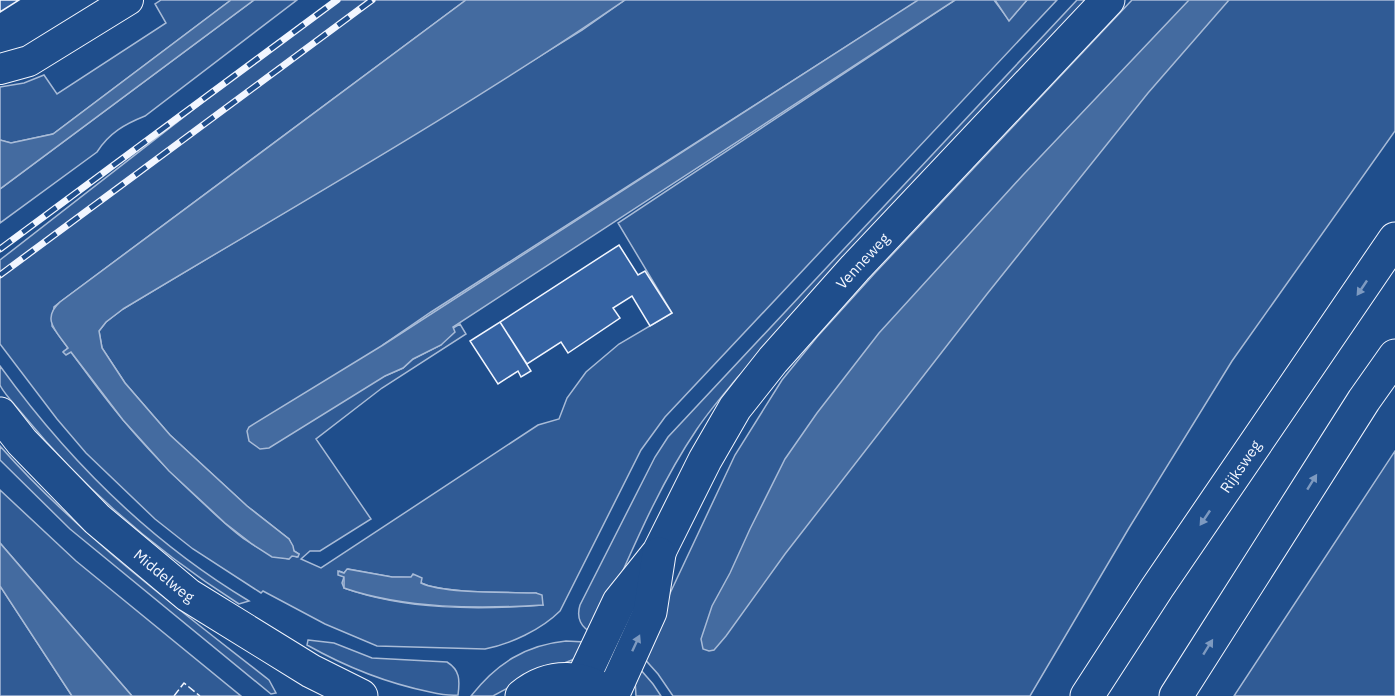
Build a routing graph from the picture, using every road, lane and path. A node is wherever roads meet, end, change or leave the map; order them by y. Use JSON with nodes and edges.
{"nodes":[{"id":1,"x":128,"y":0,"type":"edge"},
{"id":2,"x":1108,"y":0,"type":"edge"},
{"id":3,"x":0,"y":69,"type":"edge"},
{"id":4,"x":1395,"y":239,"type":"edge"},
{"id":5,"x":1395,"y":356,"type":"edge"},
{"id":6,"x":0,"y":414,"type":"edge"},
{"id":7,"x":659,"y":552,"type":"junction"},
{"id":8,"x":582,"y":680,"type":"junction"},
{"id":9,"x":361,"y":696,"type":"edge"},
{"id":10,"x":522,"y":696,"type":"edge"},
{"id":11,"x":612,"y":696,"type":"edge"},
{"id":12,"x":1087,"y":696,"type":"edge"},
{"id":13,"x":1176,"y":696,"type":"edge"}],
"edges":[{"from":1,"to":3,"type":"street"},
{"from":2,"to":7,"type":"main road","name":"Venneweg"},
{"from":4,"to":12,"type":"main road","name":"Rijksweg","one_way":true},
{"from":13,"to":5,"type":"main road","one_way":true},
{"from":6,"to":9,"type":"main road","name":"Middelweg"},
{"from":7,"to":8,"type":"main road","name":"Venneweg"},
{"from":11,"to":7,"type":"main road","name":"Venneweg","one_way":true},
{"from":8,"to":10,"type":"main road"},
{"from":8,"to":11,"type":"main road"}]}
